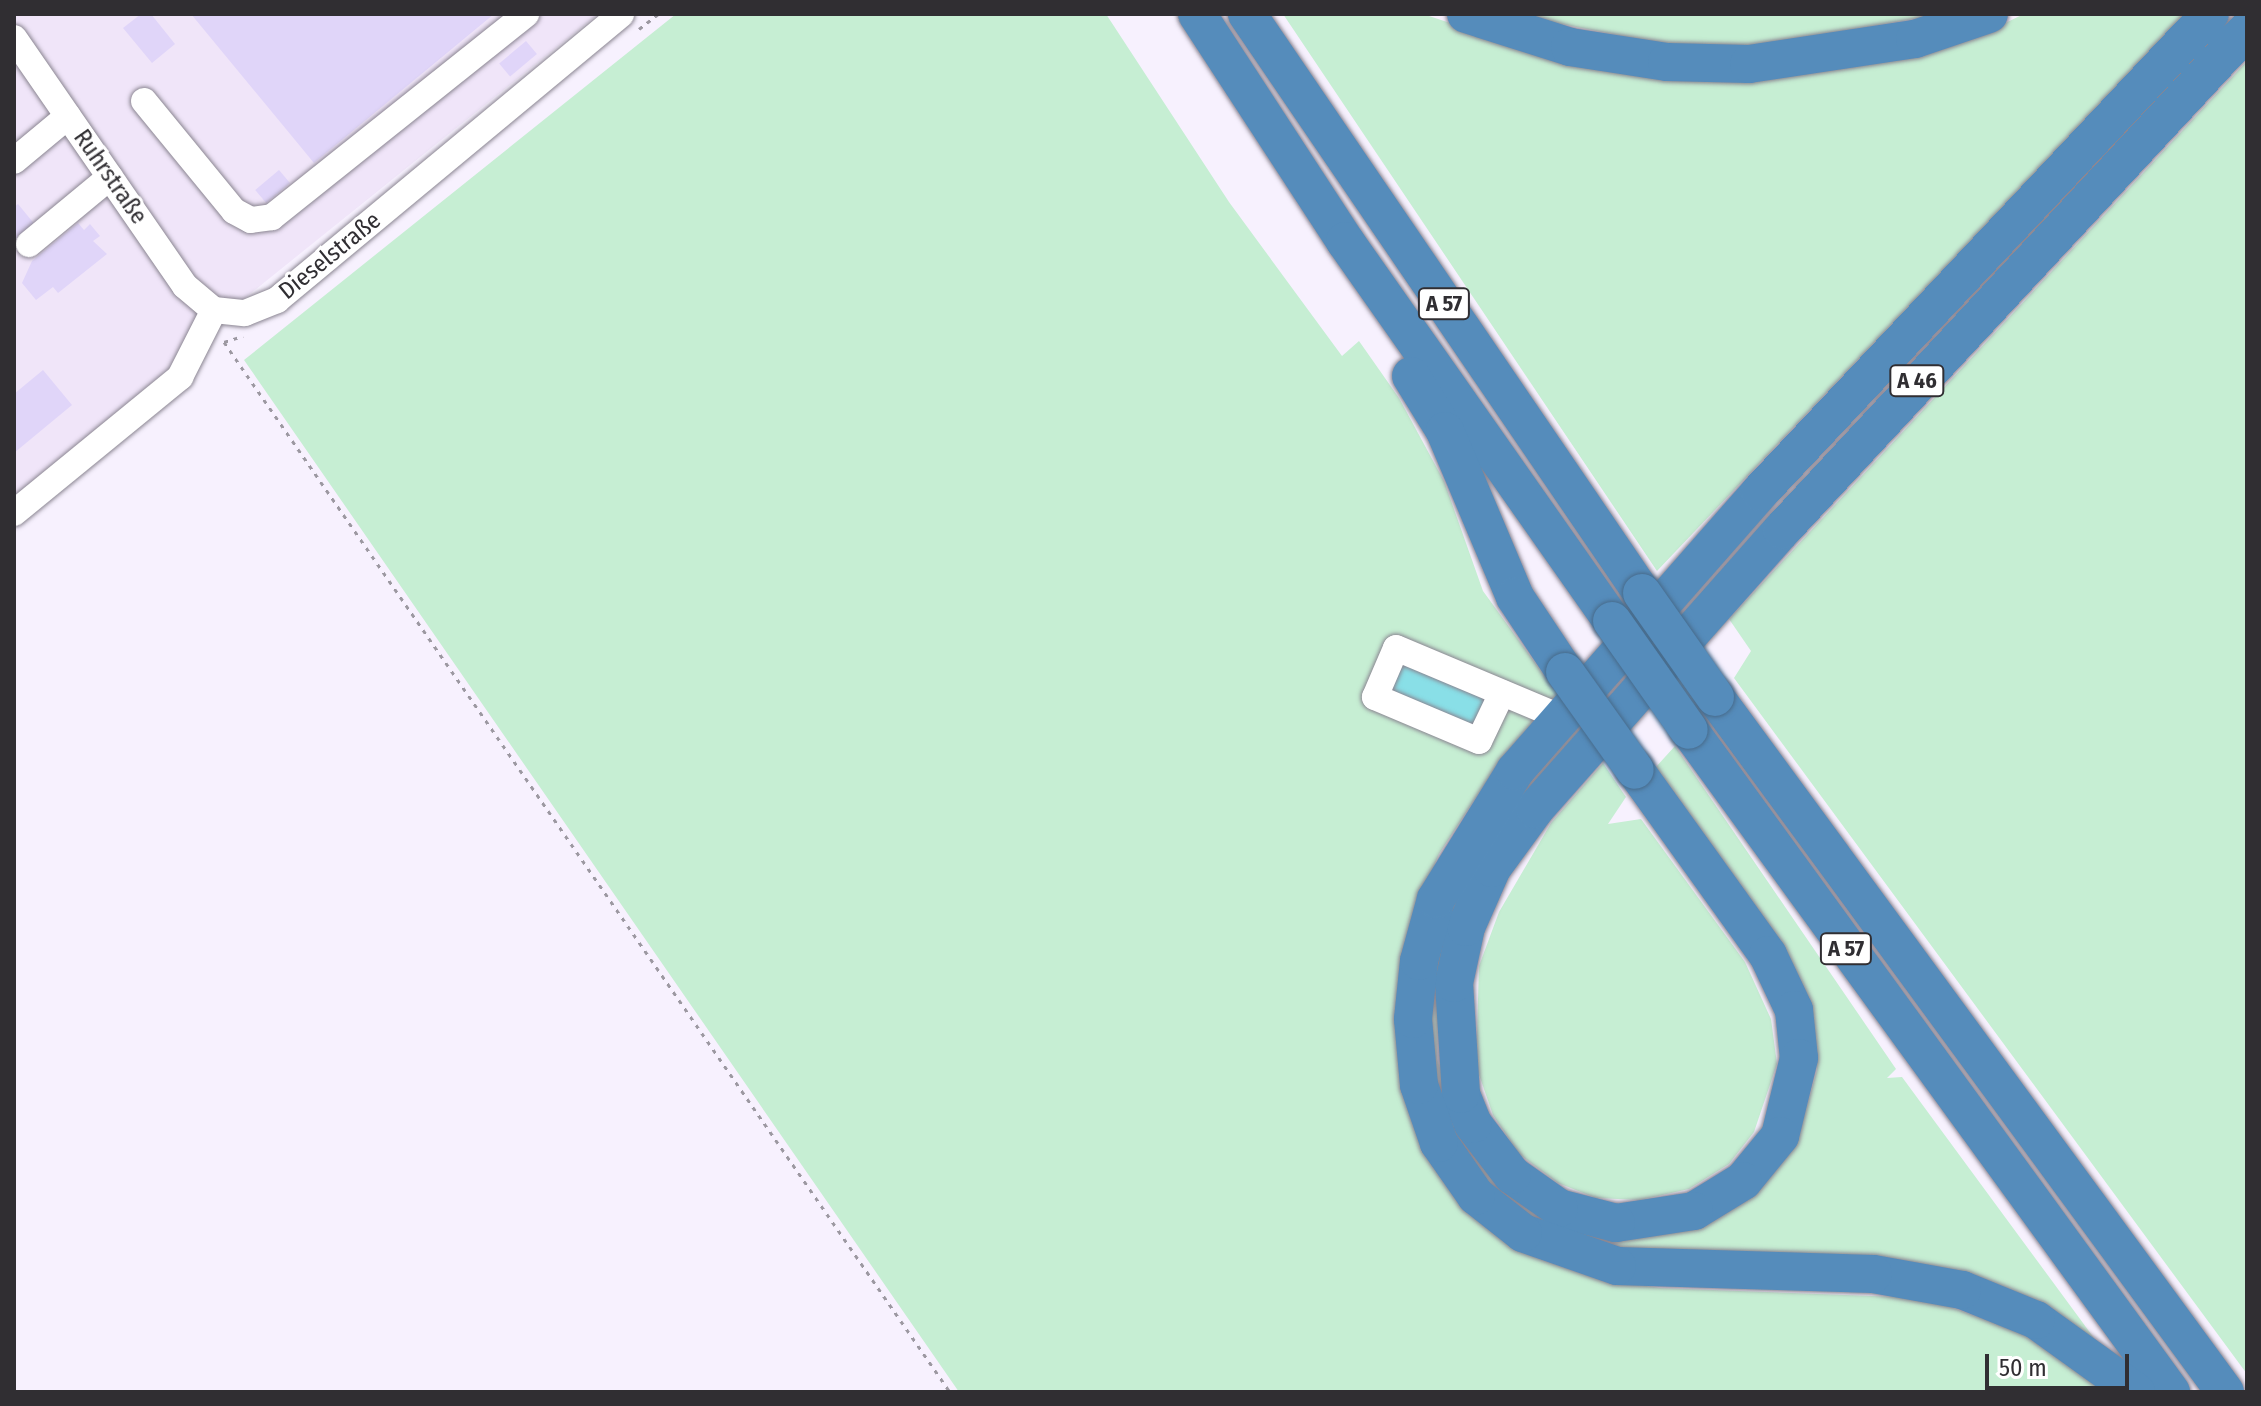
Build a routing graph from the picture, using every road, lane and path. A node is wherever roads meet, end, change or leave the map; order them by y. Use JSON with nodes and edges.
{"nodes":[{"id":1,"x":526,"y":14,"type":"edge"},
{"id":2,"x":621,"y":14,"type":"edge"},
{"id":3,"x":1197,"y":14,"type":"edge"},
{"id":4,"x":1247,"y":14,"type":"edge"},
{"id":5,"x":1466,"y":14,"type":"edge"},
{"id":6,"x":1989,"y":14,"type":"edge"},
{"id":7,"x":2210,"y":14,"type":"edge"},
{"id":8,"x":2247,"y":30,"type":"edge"},
{"id":9,"x":14,"y":38,"type":"edge"},
{"id":10,"x":144,"y":101,"type":"dead end"},
{"id":11,"x":68,"y":116,"type":"junction"},
{"id":12,"x":14,"y":161,"type":"edge"},
{"id":13,"x":110,"y":177,"type":"junction"},
{"id":14,"x":1345,"y":241,"type":"junction"},
{"id":15,"x":29,"y":244,"type":"dead end"},
{"id":16,"x":214,"y":310,"type":"junction"},
{"id":17,"x":14,"y":513,"type":"edge"},
{"id":18,"x":1502,"y":693,"type":"junction"},
{"id":19,"x":1560,"y":717,"type":"junction"},
{"id":20,"x":950,"y":1392,"type":"edge"},
{"id":21,"x":2136,"y":1392,"type":"edge"},
{"id":22,"x":2171,"y":1392,"type":"edge"},
{"id":23,"x":2225,"y":1392,"type":"edge"}],
"edges":[{"from":1,"to":10,"type":"street"},
{"from":2,"to":16,"type":"street","name":"Dieselstraße"},
{"from":3,"to":14,"type":"highway","number":"A 57"},
{"from":4,"to":23,"type":"highway","number":"A 57","bridge":true},
{"from":5,"to":6,"type":"highway"},
{"from":7,"to":19,"type":"highway"},
{"from":8,"to":14,"type":"highway","number":"A 46","bridge":true},
{"from":9,"to":11,"type":"street","name":"Ruhrstraße"},
{"from":11,"to":12,"type":"street"},
{"from":11,"to":13,"type":"street","name":"Ruhrstraße"},
{"from":13,"to":15,"type":"street"},
{"from":13,"to":16,"type":"street","name":"Ruhrstraße"},
{"from":14,"to":22,"type":"highway","number":"A 57","bridge":true},
{"from":16,"to":17,"type":"street"},
{"from":16,"to":20,"type":"path"},
{"from":18,"to":18,"type":"street"},
{"from":18,"to":19,"type":"street"},
{"from":19,"to":21,"type":"highway"}]}
